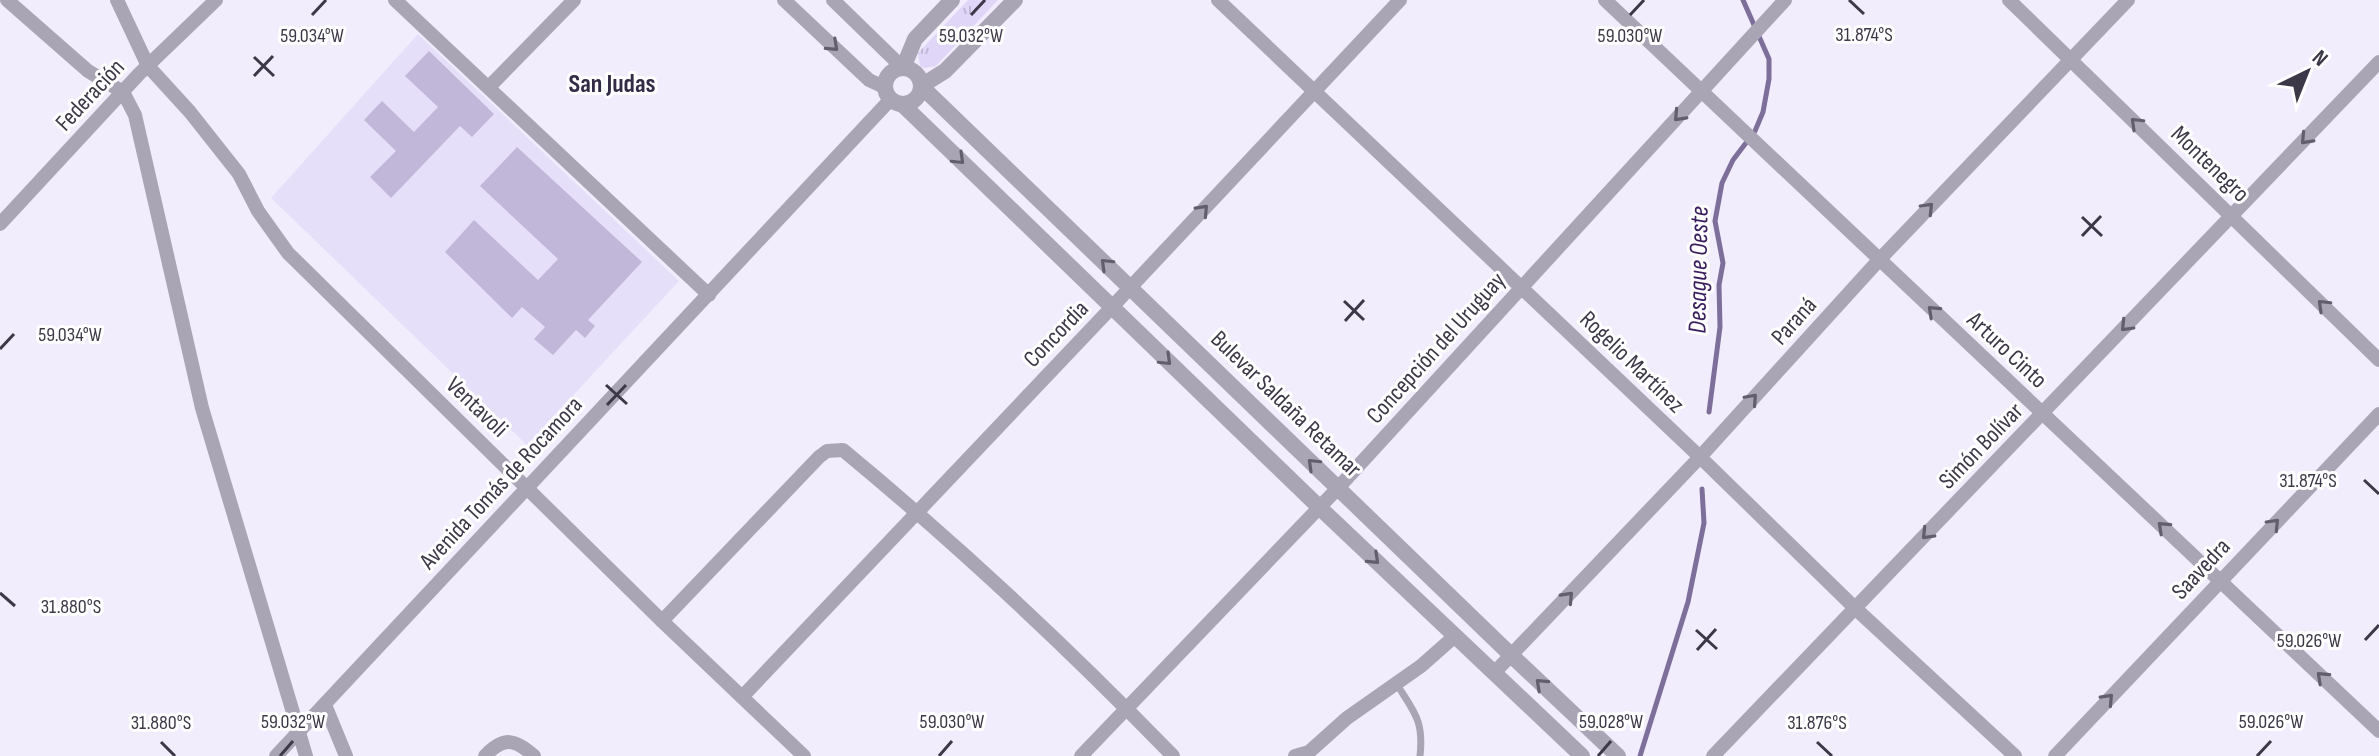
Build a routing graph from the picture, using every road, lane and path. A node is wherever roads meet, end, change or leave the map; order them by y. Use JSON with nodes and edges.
{"nodes":[{"id":1,"x":7,"y":0,"type":"edge"},
{"id":2,"x":117,"y":0,"type":"edge"},
{"id":3,"x":216,"y":0,"type":"edge"},
{"id":4,"x":395,"y":0,"type":"edge"},
{"id":5,"x":574,"y":0,"type":"edge"},
{"id":6,"x":784,"y":0,"type":"edge"},
{"id":7,"x":833,"y":0,"type":"edge"},
{"id":8,"x":952,"y":0,"type":"edge"},
{"id":9,"x":1015,"y":0,"type":"edge"},
{"id":10,"x":1218,"y":0,"type":"edge"},
{"id":11,"x":1400,"y":0,"type":"edge"},
{"id":12,"x":1605,"y":0,"type":"edge"},
{"id":13,"x":1785,"y":0,"type":"edge"},
{"id":14,"x":2009,"y":0,"type":"edge"},
{"id":15,"x":2128,"y":0,"type":"edge"},
{"id":16,"x":2071,"y":60,"type":"junction"},
{"id":17,"x":2379,"y":62,"type":"edge"},
{"id":18,"x":148,"y":66,"type":"junction"},
{"id":19,"x":903,"y":68,"type":"junction"},
{"id":20,"x":921,"y":86,"type":"junction"},
{"id":21,"x":489,"y":87,"type":"junction"},
{"id":22,"x":1313,"y":91,"type":"junction"},
{"id":23,"x":123,"y":92,"type":"junction"},
{"id":24,"x":1701,"y":92,"type":"junction"},
{"id":25,"x":893,"y":97,"type":"junction"},
{"id":26,"x":2232,"y":217,"type":"junction"},
{"id":27,"x":0,"y":224,"type":"edge"},
{"id":28,"x":1879,"y":260,"type":"junction"},
{"id":29,"x":1131,"y":287,"type":"junction"},
{"id":30,"x":1521,"y":288,"type":"junction"},
{"id":31,"x":709,"y":295,"type":"junction"},
{"id":32,"x":1112,"y":307,"type":"junction"},
{"id":33,"x":2379,"y":360,"type":"edge"},
{"id":34,"x":2042,"y":413,"type":"junction"},
{"id":35,"x":2379,"y":414,"type":"edge"},
{"id":36,"x":1700,"y":457,"type":"junction"},
{"id":37,"x":529,"y":488,"type":"junction"},
{"id":38,"x":1338,"y":488,"type":"junction"},
{"id":39,"x":1319,"y":507,"type":"junction"},
{"id":40,"x":917,"y":511,"type":"junction"},
{"id":41,"x":2220,"y":581,"type":"junction"},
{"id":42,"x":1856,"y":609,"type":"junction"},
{"id":43,"x":662,"y":621,"type":"junction"},
{"id":44,"x":1455,"y":636,"type":"junction"},
{"id":45,"x":1512,"y":656,"type":"junction"},
{"id":46,"x":1494,"y":673,"type":"junction"},
{"id":47,"x":1396,"y":683,"type":"junction"},
{"id":48,"x":742,"y":697,"type":"junction"},
{"id":49,"x":325,"y":705,"type":"junction"},
{"id":50,"x":1127,"y":709,"type":"junction"},
{"id":51,"x":2379,"y":731,"type":"edge"},
{"id":52,"x":300,"y":732,"type":"junction"},
{"id":53,"x":276,"y":756,"type":"edge"},
{"id":54,"x":306,"y":756,"type":"edge"},
{"id":55,"x":346,"y":756,"type":"edge"},
{"id":56,"x":485,"y":756,"type":"edge"},
{"id":57,"x":534,"y":756,"type":"edge"},
{"id":58,"x":804,"y":756,"type":"edge"},
{"id":59,"x":1081,"y":756,"type":"edge"},
{"id":60,"x":1173,"y":756,"type":"edge"},
{"id":61,"x":1295,"y":756,"type":"edge"},
{"id":62,"x":1420,"y":756,"type":"edge"},
{"id":63,"x":1582,"y":756,"type":"edge"},
{"id":64,"x":1618,"y":756,"type":"edge"},
{"id":65,"x":1713,"y":756,"type":"edge"},
{"id":66,"x":2015,"y":756,"type":"edge"},
{"id":67,"x":2055,"y":756,"type":"edge"}],
"edges":[{"from":1,"to":23,"type":"street"},
{"from":2,"to":18,"type":"street","name":"Ventavoli"},
{"from":3,"to":18,"type":"street","name":"Federación"},
{"from":4,"to":21,"type":"street"},
{"from":5,"to":21,"type":"street"},
{"from":6,"to":25,"type":"street","one_way":true},
{"from":7,"to":19,"type":"street","name":"Bulevar Saldaña Retamar"},
{"from":8,"to":19,"type":"street"},
{"from":9,"to":20,"type":"street"},
{"from":10,"to":22,"type":"street","name":"Rogelio Martínez"},
{"from":11,"to":22,"type":"street","name":"Concordia"},
{"from":12,"to":24,"type":"street","name":"Arturo Cinto"},
{"from":13,"to":24,"type":"street","name":"Concepción del Uruguay"},
{"from":14,"to":16,"type":"street","name":"Montenegro"},
{"from":15,"to":16,"type":"street","name":"Paraná"},
{"from":26,"to":16,"type":"street","name":"Montenegro","one_way":true},
{"from":28,"to":16,"type":"street","name":"Paraná","one_way":true},
{"from":17,"to":26,"type":"street","name":"Simón Bolívar","one_way":true},
{"from":18,"to":23,"type":"street","name":"Federación"},
{"from":18,"to":37,"type":"street","name":"Ventavoli"},
{"from":19,"to":20,"type":"street","name":"Bulevar Saldaña Retamar"},
{"from":19,"to":25,"type":"street"},
{"from":20,"to":25,"type":"street"},
{"from":29,"to":20,"type":"street","name":"Bulevar Saldaña Retamar","one_way":true},
{"from":21,"to":31,"type":"street"},
{"from":29,"to":22,"type":"street","name":"Concordia","one_way":true},
{"from":22,"to":30,"type":"street","name":"Rogelio Martínez"},
{"from":23,"to":27,"type":"street","name":"Federación"},
{"from":23,"to":52,"type":"street"},
{"from":24,"to":28,"type":"street","name":"Arturo Cinto"},
{"from":24,"to":30,"type":"street","name":"Concepción del Uruguay","one_way":true},
{"from":25,"to":31,"type":"street","name":"Avenida Tomás de Rocamora"},
{"from":25,"to":32,"type":"street","one_way":true},
{"from":33,"to":26,"type":"street","name":"Montenegro","one_way":true},
{"from":26,"to":34,"type":"street","name":"Simón Bolívar","one_way":true},
{"from":34,"to":28,"type":"street","name":"Arturo Cinto","one_way":true},
{"from":36,"to":28,"type":"street","name":"Paraná","one_way":true},
{"from":29,"to":32,"type":"street","name":"Concordia"},
{"from":38,"to":29,"type":"street","name":"Bulevar Saldaña Retamar","one_way":true},
{"from":30,"to":36,"type":"street","name":"Rogelio Martínez"},
{"from":30,"to":38,"type":"street","name":"Concepción del Uruguay"},
{"from":31,"to":37,"type":"street","name":"Avenida Tomás de Rocamora"},
{"from":32,"to":39,"type":"street","one_way":true},
{"from":32,"to":40,"type":"street","name":"Concordia"},
{"from":41,"to":34,"type":"street","name":"Arturo Cinto","one_way":true},
{"from":34,"to":42,"type":"street","name":"Simón Bolívar","one_way":true},
{"from":41,"to":35,"type":"street","name":"Saavedra","one_way":true},
{"from":36,"to":42,"type":"street","name":"Rogelio Martínez"},
{"from":45,"to":36,"type":"street","name":"Paraná","one_way":true},
{"from":37,"to":43,"type":"street","name":"Ventavoli"},
{"from":37,"to":49,"type":"street","name":"Avenida Tomás de Rocamora"},
{"from":38,"to":39,"type":"street","name":"Concepción del Uruguay"},
{"from":38,"to":45,"type":"street","name":"Bulevar Saldaña Retamar"},
{"from":39,"to":44,"type":"street","one_way":true},
{"from":39,"to":50,"type":"street","name":"Concepción del Uruguay"},
{"from":40,"to":43,"type":"street"},
{"from":40,"to":48,"type":"street","name":"Concordia"},
{"from":40,"to":50,"type":"street"},
{"from":51,"to":41,"type":"street","name":"Arturo Cinto","one_way":true},
{"from":67,"to":41,"type":"street","name":"Saavedra","one_way":true},
{"from":42,"to":65,"type":"street","name":"Simón Bolívar"},
{"from":42,"to":66,"type":"street","name":"Rogelio Martínez"},
{"from":43,"to":48,"type":"street","name":"Ventavoli"},
{"from":44,"to":46,"type":"street"},
{"from":44,"to":47,"type":"street"},
{"from":45,"to":46,"type":"street","name":"Paraná"},
{"from":64,"to":45,"type":"street","name":"Bulevar Saldaña Retamar","one_way":true},
{"from":46,"to":63,"type":"street"},
{"from":47,"to":61,"type":"street"},
{"from":47,"to":62,"type":"lane"},
{"from":48,"to":58,"type":"street","name":"Ventavoli"},
{"from":49,"to":52,"type":"street","name":"Avenida Tomás de Rocamora"},
{"from":49,"to":55,"type":"street"},
{"from":50,"to":59,"type":"street","name":"Concepción del Uruguay"},
{"from":50,"to":60,"type":"street"},
{"from":52,"to":53,"type":"street","name":"Avenida Tomás de Rocamora"},
{"from":52,"to":54,"type":"street"},
{"from":56,"to":57,"type":"street"}]}
